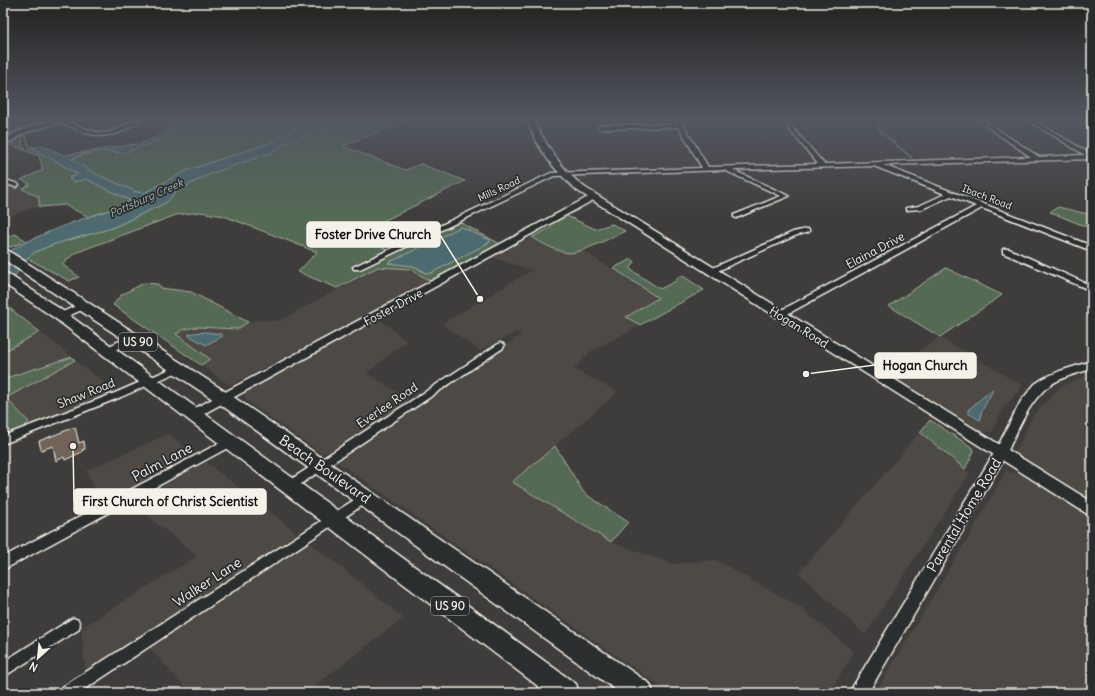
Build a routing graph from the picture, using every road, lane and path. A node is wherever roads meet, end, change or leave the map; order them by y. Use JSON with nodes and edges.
{"nodes":[{"id":1,"x":546,"y":152,"type":"edge"},
{"id":2,"x":697,"y":152,"type":"edge"},
{"id":3,"x":811,"y":152,"type":"edge"},
{"id":4,"x":1028,"y":152,"type":"edge"},
{"id":5,"x":1092,"y":157,"type":"edge"},
{"id":6,"x":1038,"y":159,"type":"junction"},
{"id":7,"x":875,"y":164,"type":"junction"},
{"id":8,"x":822,"y":165,"type":"junction"},
{"id":9,"x":706,"y":168,"type":"junction"},
{"id":10,"x":724,"y":168,"type":"junction"},
{"id":11,"x":561,"y":173,"type":"junction"},
{"id":12,"x":3,"y":181,"type":"edge"},
{"id":13,"x":16,"y":185,"type":"dead end"},
{"id":14,"x":950,"y":194,"type":"junction"},
{"id":15,"x":593,"y":198,"type":"junction"},
{"id":16,"x":981,"y":206,"type":"junction"},
{"id":17,"x":908,"y":209,"type":"dead end"},
{"id":18,"x":736,"y":216,"type":"dead end"},
{"id":19,"x":807,"y":231,"type":"dead end"},
{"id":20,"x":1092,"y":249,"type":"edge"},
{"id":21,"x":1006,"y":251,"type":"dead end"},
{"id":22,"x":3,"y":254,"type":"edge"},
{"id":23,"x":357,"y":268,"type":"dead end"},
{"id":24,"x":710,"y":271,"type":"junction"},
{"id":25,"x":3,"y":277,"type":"edge"},
{"id":26,"x":1092,"y":289,"type":"edge"},
{"id":27,"x":83,"y":306,"type":"junction"},
{"id":28,"x":779,"y":315,"type":"junction"},
{"id":29,"x":62,"y":316,"type":"junction"},
{"id":30,"x":132,"y":338,"type":"junction"},
{"id":31,"x":500,"y":346,"type":"dead end"},
{"id":32,"x":106,"y":351,"type":"junction"},
{"id":33,"x":1092,"y":364,"type":"edge"},
{"id":34,"x":177,"y":369,"type":"junction"},
{"id":35,"x":148,"y":382,"type":"junction"},
{"id":36,"x":223,"y":398,"type":"junction"},
{"id":37,"x":192,"y":416,"type":"junction"},
{"id":38,"x":3,"y":440,"type":"edge"},
{"id":39,"x":229,"y":442,"type":"junction"},
{"id":40,"x":1001,"y":453,"type":"junction"},
{"id":41,"x":320,"y":466,"type":"junction"},
{"id":42,"x":288,"y":487,"type":"junction"},
{"id":43,"x":365,"y":498,"type":"junction"},
{"id":44,"x":1092,"y":510,"type":"edge"},
{"id":45,"x":332,"y":519,"type":"junction"},
{"id":46,"x":3,"y":564,"type":"edge"},
{"id":47,"x":74,"y":625,"type":"dead end"},
{"id":48,"x":3,"y":670,"type":"edge"},
{"id":49,"x":66,"y":693,"type":"edge"},
{"id":50,"x":567,"y":693,"type":"edge"},
{"id":51,"x":641,"y":693,"type":"edge"},
{"id":52,"x":858,"y":693,"type":"edge"}],
"edges":[{"from":1,"to":11,"type":"main road","name":"Hogan Road"},
{"from":2,"to":9,"type":"street"},
{"from":3,"to":8,"type":"street"},
{"from":4,"to":6,"type":"street"},
{"from":5,"to":6,"type":"street","name":"Mills Road"},
{"from":6,"to":7,"type":"street","name":"Mills Road"},
{"from":7,"to":8,"type":"street","name":"Mills Road"},
{"from":7,"to":14,"type":"street","name":"Ibach Road"},
{"from":8,"to":10,"type":"street","name":"Mills Road"},
{"from":9,"to":10,"type":"street","name":"Mills Road"},
{"from":9,"to":11,"type":"street","name":"Mills Road"},
{"from":10,"to":18,"type":"street"},
{"from":11,"to":15,"type":"main road","name":"Hogan Road"},
{"from":11,"to":23,"type":"street","name":"Mills Road"},
{"from":12,"to":13,"type":"street"},
{"from":14,"to":16,"type":"street","name":"Ibach Road"},
{"from":14,"to":17,"type":"street"},
{"from":15,"to":24,"type":"main road","name":"Hogan Road"},
{"from":15,"to":36,"type":"street","name":"Foster Drive"},
{"from":16,"to":20,"type":"street","name":"Ibach Road"},
{"from":16,"to":28,"type":"street","name":"Elaina Drive"},
{"from":19,"to":24,"type":"street"},
{"from":21,"to":26,"type":"street"},
{"from":22,"to":27,"type":"highway","name":"Beach Boulevard","number":"US 90"},
{"from":24,"to":28,"type":"main road","name":"Hogan Road"},
{"from":25,"to":29,"type":"highway","number":"US 90"},
{"from":27,"to":29,"type":"street"},
{"from":27,"to":30,"type":"highway","name":"Beach Boulevard","number":"US 90"},
{"from":28,"to":40,"type":"main road","name":"Hogan Road"},
{"from":29,"to":32,"type":"highway","number":"US 90"},
{"from":30,"to":32,"type":"street"},
{"from":30,"to":34,"type":"highway","name":"Beach Boulevard","number":"US 90"},
{"from":31,"to":41,"type":"street","name":"Everlee Road"},
{"from":32,"to":35,"type":"highway","number":"US 90"},
{"from":33,"to":40,"type":"street","name":"Parental Home Road"},
{"from":34,"to":35,"type":"street","name":"Shaw Road"},
{"from":34,"to":36,"type":"highway","name":"Beach Boulevard","number":"US 90"},
{"from":35,"to":37,"type":"highway","number":"US 90"},
{"from":35,"to":38,"type":"street","name":"Shaw Road"},
{"from":36,"to":37,"type":"street","name":"Foster Drive"},
{"from":36,"to":41,"type":"highway","name":"Beach Boulevard","number":"US 90"},
{"from":37,"to":39,"type":"highway","number":"US 90"},
{"from":39,"to":42,"type":"highway","number":"US 90"},
{"from":39,"to":46,"type":"street","name":"Palm Lane"},
{"from":40,"to":44,"type":"main road","name":"Hogan Road"},
{"from":40,"to":52,"type":"street","name":"Parental Home Road"},
{"from":41,"to":42,"type":"street","name":"Everlee Road"},
{"from":41,"to":43,"type":"highway","name":"Beach Boulevard","number":"US 90"},
{"from":42,"to":45,"type":"highway","number":"US 90"},
{"from":43,"to":45,"type":"street","name":"Walker Lane"},
{"from":43,"to":51,"type":"highway","name":"Beach Boulevard","number":"US 90"},
{"from":45,"to":49,"type":"street","name":"Walker Lane"},
{"from":45,"to":50,"type":"highway","number":"US 90"},
{"from":47,"to":48,"type":"street"}]}
